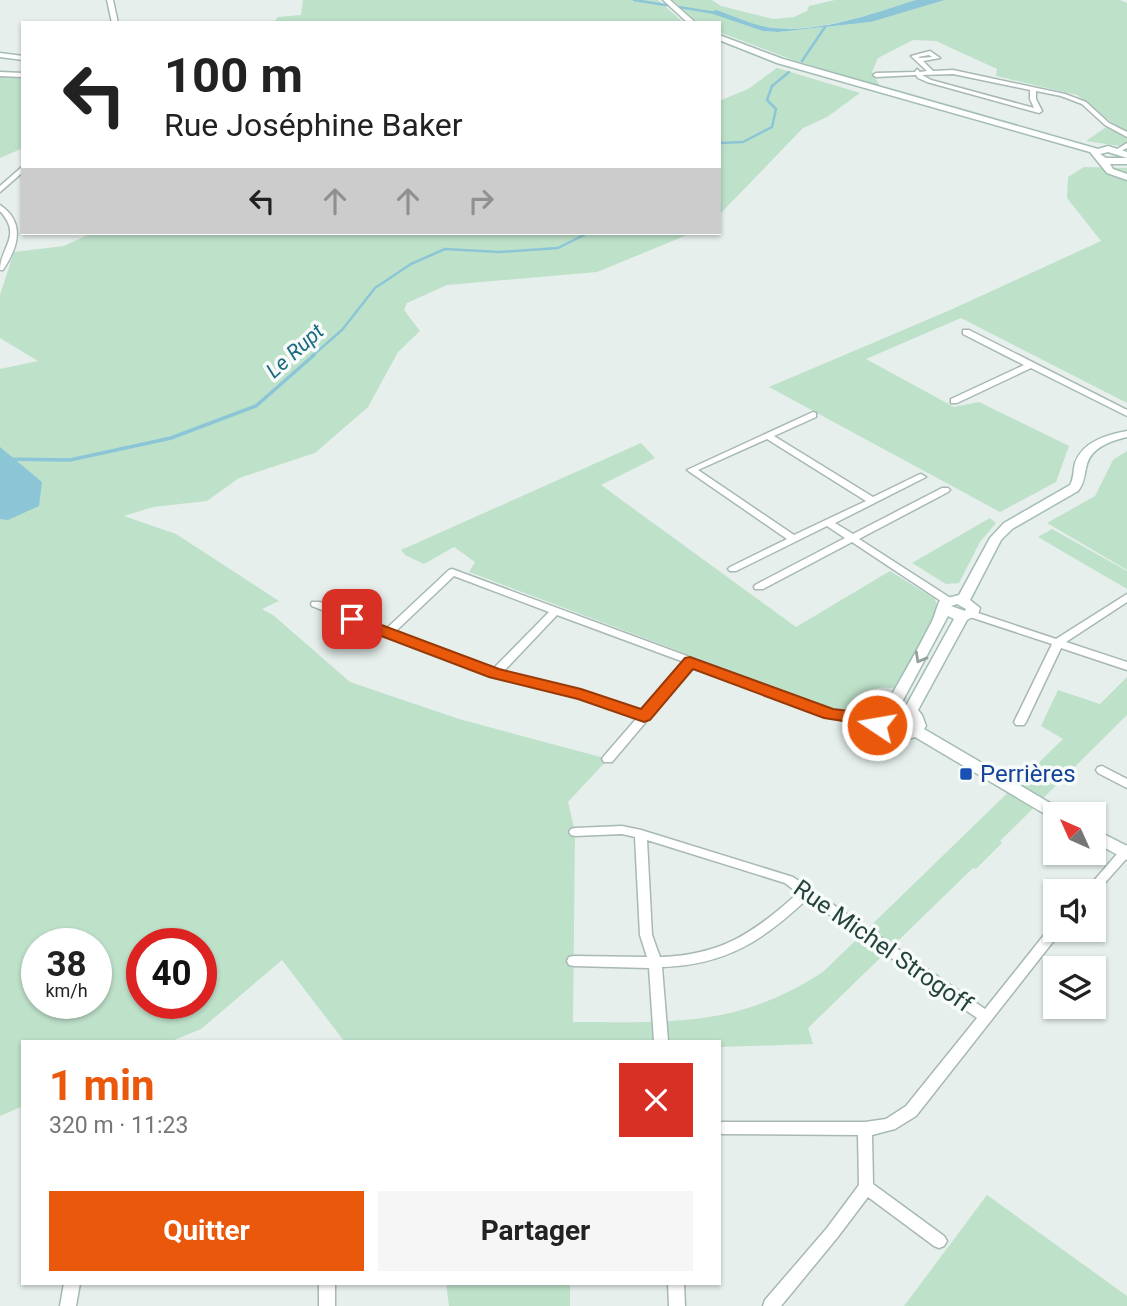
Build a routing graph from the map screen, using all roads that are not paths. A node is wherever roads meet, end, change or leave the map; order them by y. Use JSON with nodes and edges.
{"nodes":[{"id":1,"x":110,"y":0,"type":"edge"},
{"id":2,"x":666,"y":0,"type":"edge"},
{"id":3,"x":115,"y":21,"type":"edge"},
{"id":4,"x":690,"y":21,"type":"edge"},
{"id":5,"x":721,"y":38,"type":"edge"},
{"id":6,"x":0,"y":55,"type":"edge"},
{"id":7,"x":21,"y":58,"type":"edge"},
{"id":8,"x":919,"y":60,"type":"dead end"},
{"id":9,"x":917,"y":71,"type":"junction"},
{"id":10,"x":930,"y":71,"type":"junction"},
{"id":11,"x":0,"y":74,"type":"edge"},
{"id":12,"x":21,"y":75,"type":"edge"},
{"id":13,"x":876,"y":75,"type":"dead end"},
{"id":14,"x":1033,"y":88,"type":"junction"},
{"id":15,"x":1005,"y":101,"type":"junction"},
{"id":16,"x":1034,"y":101,"type":"junction"},
{"id":17,"x":1039,"y":111,"type":"junction"},
{"id":18,"x":1048,"y":112,"type":"dead end"},
{"id":19,"x":1127,"y":135,"type":"edge"},
{"id":20,"x":1127,"y":145,"type":"edge"},
{"id":21,"x":1096,"y":151,"type":"junction"},
{"id":22,"x":1117,"y":151,"type":"junction"},
{"id":23,"x":1126,"y":160,"type":"edge"},
{"id":24,"x":1104,"y":161,"type":"junction"},
{"id":25,"x":21,"y":170,"type":"edge"},
{"id":26,"x":1127,"y":177,"type":"edge"},
{"id":27,"x":0,"y":190,"type":"edge"},
{"id":28,"x":0,"y":207,"type":"edge"},
{"id":29,"x":0,"y":268,"type":"edge"},
{"id":30,"x":966,"y":332,"type":"dead end"},
{"id":31,"x":1032,"y":364,"type":"junction"},
{"id":32,"x":954,"y":401,"type":"dead end"},
{"id":33,"x":1127,"y":413,"type":"edge"},
{"id":34,"x":813,"y":415,"type":"dead end"},
{"id":35,"x":1127,"y":434,"type":"edge"},
{"id":36,"x":769,"y":436,"type":"junction"},
{"id":37,"x":921,"y":477,"type":"dead end"},
{"id":38,"x":946,"y":491,"type":"dead end"},
{"id":39,"x":872,"y":500,"type":"junction"},
{"id":40,"x":827,"y":522,"type":"junction"},
{"id":41,"x":851,"y":538,"type":"junction"},
{"id":42,"x":793,"y":539,"type":"junction"},
{"id":43,"x":733,"y":569,"type":"dead end"},
{"id":44,"x":758,"y":587,"type":"dead end"},
{"id":45,"x":1127,"y":597,"type":"edge"},
{"id":46,"x":963,"y":600,"type":"junction"},
{"id":47,"x":316,"y":604,"type":"dead end"},
{"id":48,"x":946,"y":605,"type":"junction"},
{"id":49,"x":555,"y":611,"type":"junction"},
{"id":50,"x":966,"y":616,"type":"junction"},
{"id":51,"x":389,"y":632,"type":"junction"},
{"id":52,"x":1058,"y":642,"type":"junction"},
{"id":53,"x":690,"y":662,"type":"junction"},
{"id":54,"x":1127,"y":666,"type":"edge"},
{"id":55,"x":495,"y":674,"type":"junction"},
{"id":56,"x":893,"y":706,"type":"junction"},
{"id":57,"x":910,"y":710,"type":"junction"},
{"id":58,"x":644,"y":716,"type":"junction"},
{"id":59,"x":875,"y":719,"type":"junction"},
{"id":60,"x":1020,"y":722,"type":"dead end"},
{"id":61,"x":916,"y":731,"type":"junction"},
{"id":62,"x":608,"y":759,"type":"dead end"},
{"id":63,"x":1102,"y":770,"type":"dead end"},
{"id":64,"x":1127,"y":784,"type":"edge"},
{"id":65,"x":1043,"y":806,"type":"edge"},
{"id":66,"x":575,"y":832,"type":"dead end"},
{"id":67,"x":641,"y":834,"type":"junction"},
{"id":68,"x":1106,"y":841,"type":"edge"},
{"id":69,"x":1126,"y":852,"type":"edge"},
{"id":70,"x":1102,"y":879,"type":"edge"},
{"id":71,"x":805,"y":894,"type":"junction"},
{"id":72,"x":1047,"y":942,"type":"edge"},
{"id":73,"x":574,"y":961,"type":"dead end"},
{"id":74,"x":655,"y":963,"type":"junction"},
{"id":75,"x":986,"y":1017,"type":"junction"},
{"id":76,"x":661,"y":1040,"type":"edge"},
{"id":77,"x":721,"y":1128,"type":"edge"},
{"id":78,"x":865,"y":1129,"type":"junction"},
{"id":79,"x":866,"y":1187,"type":"junction"},
{"id":80,"x":939,"y":1241,"type":"dead end"},
{"id":81,"x":72,"y":1285,"type":"edge"},
{"id":82,"x":327,"y":1285,"type":"edge"},
{"id":83,"x":676,"y":1285,"type":"edge"},
{"id":84,"x":68,"y":1306,"type":"edge"},
{"id":85,"x":327,"y":1306,"type":"edge"},
{"id":86,"x":677,"y":1306,"type":"edge"},
{"id":87,"x":771,"y":1306,"type":"edge"}],
"edges":[{"from":1,"to":3,"type":"street"},
{"from":2,"to":4,"type":"street"},
{"from":5,"to":21,"type":"street"},
{"from":6,"to":7,"type":"street"},
{"from":8,"to":10,"type":"street"},
{"from":9,"to":10,"type":"street"},
{"from":9,"to":13,"type":"street"},
{"from":9,"to":15,"type":"street"},
{"from":10,"to":14,"type":"street"},
{"from":11,"to":12,"type":"street"},
{"from":14,"to":16,"type":"street"},
{"from":14,"to":19,"type":"street"},
{"from":15,"to":16,"type":"street"},
{"from":15,"to":17,"type":"street"},
{"from":16,"to":17,"type":"street"},
{"from":17,"to":18,"type":"street"},
{"from":20,"to":22,"type":"street"},
{"from":21,"to":22,"type":"street"},
{"from":21,"to":24,"type":"street"},
{"from":22,"to":23,"type":"street"},
{"from":23,"to":24,"type":"street"},
{"from":24,"to":26,"type":"street"},
{"from":25,"to":27,"type":"street"},
{"from":28,"to":29,"type":"street"},
{"from":30,"to":31,"type":"street"},
{"from":31,"to":32,"type":"street"},
{"from":31,"to":33,"type":"street"},
{"from":34,"to":36,"type":"street"},
{"from":35,"to":46,"type":"street"},
{"from":36,"to":39,"type":"street"},
{"from":36,"to":42,"type":"street"},
{"from":37,"to":39,"type":"street"},
{"from":38,"to":41,"type":"street"},
{"from":39,"to":40,"type":"street"},
{"from":40,"to":41,"type":"street"},
{"from":40,"to":42,"type":"street"},
{"from":41,"to":44,"type":"street"},
{"from":41,"to":48,"type":"street"},
{"from":42,"to":43,"type":"street"},
{"from":45,"to":52,"type":"street"},
{"from":46,"to":48,"type":"street"},
{"from":46,"to":50,"type":"street"},
{"from":47,"to":51,"type":"street"},
{"from":48,"to":50,"type":"street"},
{"from":48,"to":56,"type":"street","one_way":true},
{"from":49,"to":51,"type":"street"},
{"from":49,"to":53,"type":"street"},
{"from":49,"to":55,"type":"street"},
{"from":50,"to":52,"type":"street"},
{"from":50,"to":57,"type":"street"},
{"from":51,"to":55,"type":"street"},
{"from":52,"to":54,"type":"street"},
{"from":52,"to":60,"type":"street"},
{"from":53,"to":58,"type":"street"},
{"from":53,"to":59,"type":"street"},
{"from":55,"to":58,"type":"street"},
{"from":56,"to":57,"type":"street"},
{"from":56,"to":59,"type":"street"},
{"from":57,"to":61,"type":"street"},
{"from":58,"to":62,"type":"street"},
{"from":59,"to":61,"type":"street"},
{"from":61,"to":65,"type":"street"},
{"from":63,"to":64,"type":"street"},
{"from":66,"to":67,"type":"street","name":"Rue Michel Strogoff"},
{"from":67,"to":71,"type":"street","name":"Rue Michel Strogoff"},
{"from":67,"to":74,"type":"street"},
{"from":68,"to":69,"type":"street"},
{"from":69,"to":70,"type":"street"},
{"from":71,"to":74,"type":"street"},
{"from":71,"to":75,"type":"street","name":"Rue Michel Strogoff"},
{"from":72,"to":75,"type":"street"},
{"from":73,"to":74,"type":"street"},
{"from":74,"to":76,"type":"street"},
{"from":75,"to":78,"type":"street"},
{"from":77,"to":78,"type":"street"},
{"from":78,"to":79,"type":"street"},
{"from":79,"to":80,"type":"street"},
{"from":79,"to":87,"type":"street"},
{"from":81,"to":84,"type":"street"},
{"from":82,"to":85,"type":"street"},
{"from":83,"to":86,"type":"street"}]}
